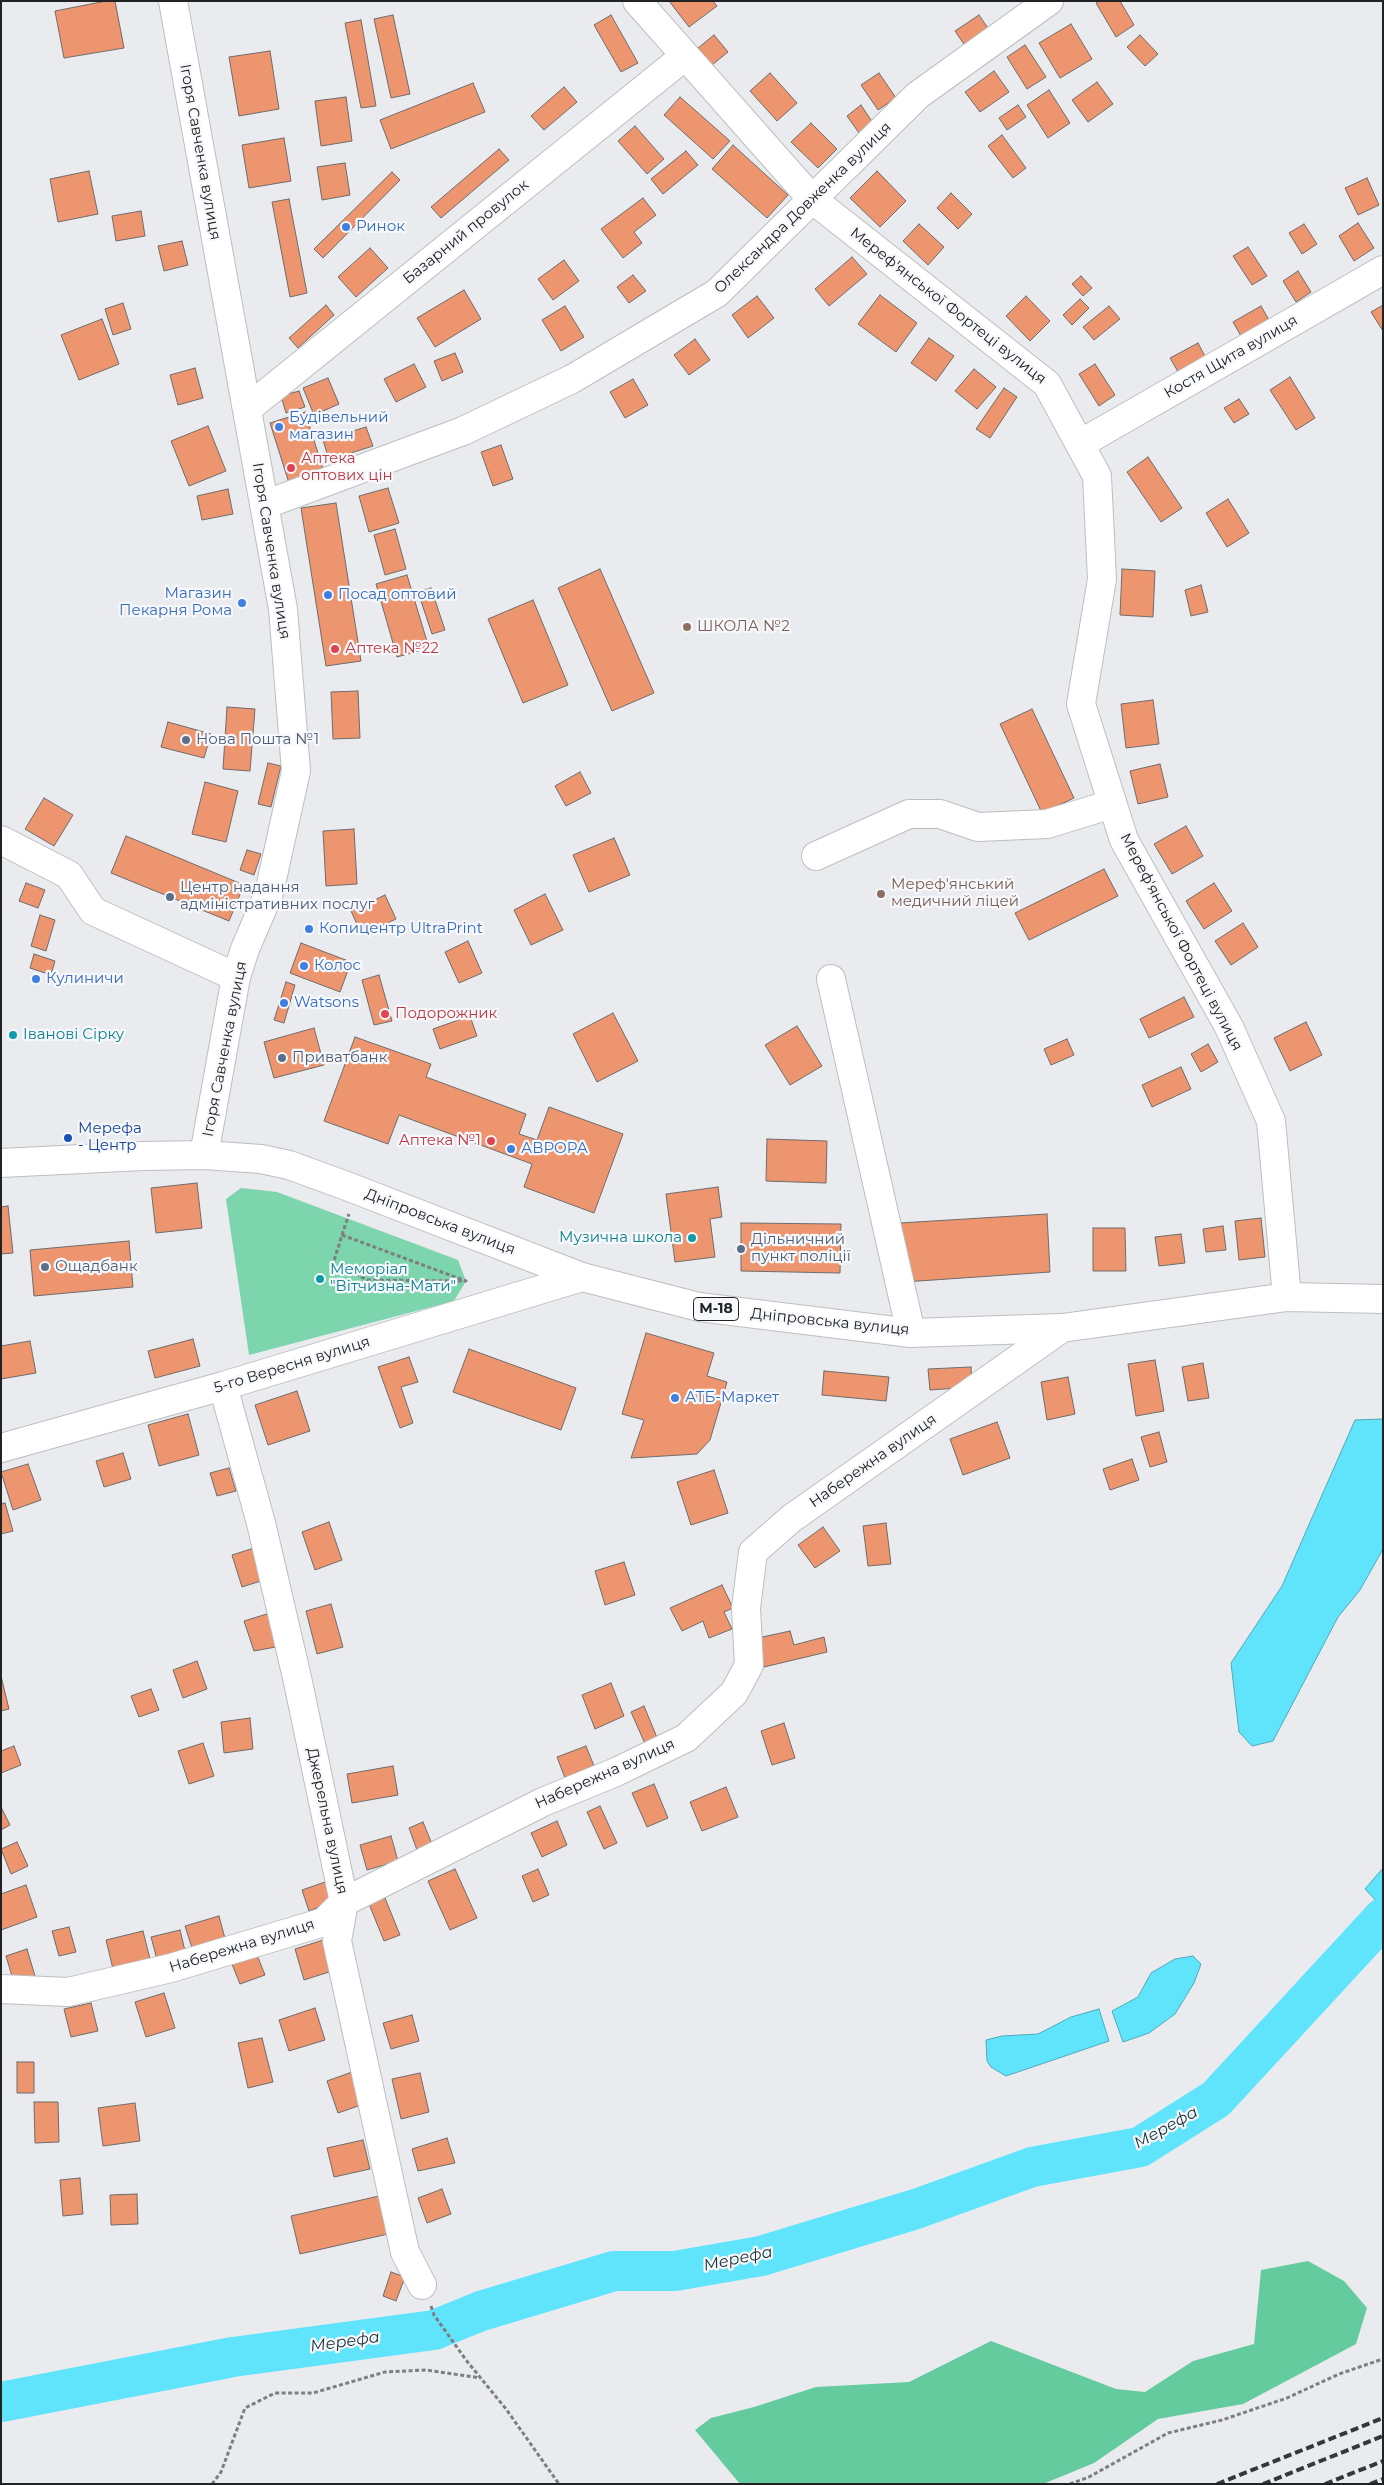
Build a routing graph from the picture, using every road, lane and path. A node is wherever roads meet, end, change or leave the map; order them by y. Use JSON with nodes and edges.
{"nodes":[{"id":1,"x":173,"y":1,"type":"edge"},
{"id":2,"x":637,"y":1,"type":"edge"},
{"id":3,"x":1049,"y":1,"type":"edge"},
{"id":4,"x":685,"y":56,"type":"junction"},
{"id":5,"x":812,"y":199,"type":"junction"},
{"id":6,"x":1383,"y":270,"type":"edge"},
{"id":7,"x":247,"y":409,"type":"junction"},
{"id":8,"x":1080,"y":444,"type":"junction"},
{"id":9,"x":264,"y":504,"type":"junction"},
{"id":10,"x":1112,"y":804,"type":"junction"},
{"id":11,"x":1,"y":840,"type":"edge"},
{"id":12,"x":816,"y":856,"type":"dead end"},
{"id":13,"x":236,"y":977,"type":"junction"},
{"id":14,"x":831,"y":979,"type":"dead end"},
{"id":15,"x":204,"y":1155,"type":"junction"},
{"id":16,"x":1,"y":1163,"type":"edge"},
{"id":17,"x":350,"y":1214,"type":"dead end"},
{"id":18,"x":342,"y":1235,"type":"junction"},
{"id":19,"x":582,"y":1276,"type":"junction"},
{"id":20,"x":1287,"y":1297,"type":"junction"},
{"id":21,"x":1383,"y":1299,"type":"edge"},
{"id":22,"x":1062,"y":1328,"type":"junction"},
{"id":23,"x":911,"y":1332,"type":"junction"},
{"id":24,"x":223,"y":1386,"type":"junction"},
{"id":25,"x":1,"y":1448,"type":"edge"},
{"id":26,"x":344,"y":1902,"type":"junction"},
{"id":27,"x":1,"y":1989,"type":"edge"},
{"id":28,"x":422,"y":2285,"type":"dead end"},
{"id":29,"x":434,"y":2315,"type":"dead end"},
{"id":30,"x":1383,"y":2359,"type":"edge"},
{"id":31,"x":481,"y":2378,"type":"junction"},
{"id":32,"x":212,"y":2484,"type":"edge"},
{"id":33,"x":559,"y":2484,"type":"edge"},
{"id":34,"x":1070,"y":2484,"type":"edge"}],
"edges":[{"from":1,"to":7,"type":"main road","name":"Ігоря Савченка вулиця"},
{"from":2,"to":4,"type":"main road","name":"Мереф'янської Фортеці вулиця"},
{"from":3,"to":5,"type":"main road","name":"Олександра Довженка вулиця"},
{"from":4,"to":5,"type":"main road","name":"Мереф'янської Фортеці вулиця"},
{"from":4,"to":7,"type":"main road","name":"Базарний провулок"},
{"from":5,"to":8,"type":"main road","name":"Мереф'янської Фортеці вулиця"},
{"from":5,"to":9,"type":"main road","name":"Олександра Довженка вулиця"},
{"from":6,"to":8,"type":"main road","name":"Костя Щита вулиця"},
{"from":7,"to":9,"type":"main road","name":"Ігоря Савченка вулиця"},
{"from":8,"to":10,"type":"main road","name":"Мереф'янської Фортеці вулиця"},
{"from":9,"to":13,"type":"main road","name":"Ігоря Савченка вулиця"},
{"from":10,"to":12,"type":"main road"},
{"from":10,"to":20,"type":"main road","name":"Мереф'янської Фортеці вулиця"},
{"from":11,"to":13,"type":"main road"},
{"from":13,"to":15,"type":"main road","name":"Ігоря Савченка вулиця"},
{"from":14,"to":23,"type":"main road"},
{"from":15,"to":16,"type":"main road","name":"Дніпровська вулиця","number":"М-18"},
{"from":15,"to":19,"type":"main road","name":"Дніпровська вулиця","number":"М-18"},
{"from":17,"to":18,"type":"path"},
{"from":18,"to":18,"type":"path"},
{"from":19,"to":23,"type":"main road","name":"Дніпровська вулиця","number":"М-18"},
{"from":19,"to":24,"type":"main road","name":"5-го Вересня вулиця"},
{"from":20,"to":21,"type":"main road","name":"Дніпровська вулиця","number":"М-18"},
{"from":20,"to":22,"type":"main road","name":"Дніпровська вулиця","number":"М-18"},
{"from":22,"to":23,"type":"main road","name":"Дніпровська вулиця","number":"М-18"},
{"from":22,"to":26,"type":"main road","name":"Набережна вулиця"},
{"from":24,"to":25,"type":"main road","name":"5-го Вересня вулиця"},
{"from":24,"to":26,"type":"main road","name":"Джерельна вулиця"},
{"from":26,"to":27,"type":"main road","name":"Набережна вулиця"},
{"from":26,"to":28,"type":"main road","name":"Джерельна вулиця"},
{"from":29,"to":31,"type":"path"},
{"from":30,"to":34,"type":"path"},
{"from":31,"to":32,"type":"path"},
{"from":31,"to":33,"type":"path"}]}
